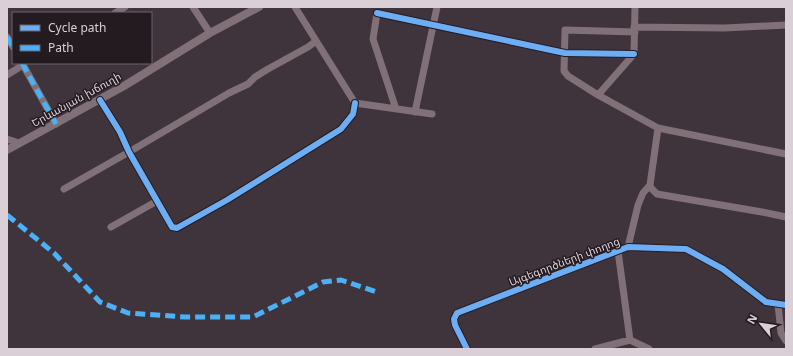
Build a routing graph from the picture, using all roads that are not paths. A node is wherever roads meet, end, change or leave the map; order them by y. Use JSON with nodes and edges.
{"nodes":[{"id":1,"x":193,"y":7,"type":"edge"},
{"id":2,"x":258,"y":7,"type":"edge"},
{"id":3,"x":295,"y":7,"type":"edge"},
{"id":4,"x":437,"y":7,"type":"edge"},
{"id":5,"x":635,"y":7,"type":"edge"},
{"id":6,"x":433,"y":25,"type":"junction"},
{"id":7,"x":786,"y":25,"type":"edge"},
{"id":8,"x":635,"y":30,"type":"junction"},
{"id":9,"x":210,"y":34,"type":"junction"},
{"id":10,"x":316,"y":41,"type":"junction"},
{"id":11,"x":565,"y":53,"type":"junction"},
{"id":12,"x":634,"y":54,"type":"junction"},
{"id":13,"x":22,"y":64,"type":"edge"},
{"id":14,"x":7,"y":75,"type":"edge"},
{"id":15,"x":598,"y":95,"type":"junction"},
{"id":16,"x":100,"y":100,"type":"junction"},
{"id":17,"x":355,"y":103,"type":"junction"},
{"id":18,"x":396,"y":109,"type":"junction"},
{"id":19,"x":415,"y":112,"type":"junction"},
{"id":20,"x":432,"y":114,"type":"dead end"},
{"id":21,"x":56,"y":124,"type":"junction"},
{"id":22,"x":658,"y":128,"type":"junction"},
{"id":23,"x":7,"y":139,"type":"edge"},
{"id":24,"x":19,"y":143,"type":"junction"},
{"id":25,"x":7,"y":150,"type":"edge"},
{"id":26,"x":129,"y":152,"type":"junction"},
{"id":27,"x":786,"y":154,"type":"edge"},
{"id":28,"x":650,"y":185,"type":"junction"},
{"id":29,"x":64,"y":189,"type":"dead end"},
{"id":30,"x":157,"y":201,"type":"junction"},
{"id":31,"x":786,"y":217,"type":"edge"},
{"id":32,"x":111,"y":227,"type":"dead end"},
{"id":33,"x":628,"y":247,"type":"junction"},
{"id":34,"x":618,"y":251,"type":"junction"},
{"id":35,"x":778,"y":304,"type":"junction"},
{"id":36,"x":786,"y":305,"type":"edge"},
{"id":37,"x":630,"y":340,"type":"junction"},
{"id":38,"x":786,"y":341,"type":"edge"},
{"id":39,"x":467,"y":349,"type":"edge"},
{"id":40,"x":595,"y":349,"type":"edge"},
{"id":41,"x":649,"y":349,"type":"edge"}],
"edges":[{"from":1,"to":9,"type":"street"},
{"from":2,"to":9,"type":"main road","name":"Երևանյան խճուղի"},
{"from":3,"to":10,"type":"street"},
{"from":4,"to":6,"type":"street"},
{"from":5,"to":8,"type":"street"},
{"from":6,"to":11,"type":"street"},
{"from":6,"to":18,"type":"street"},
{"from":6,"to":19,"type":"street"},
{"from":7,"to":8,"type":"street"},
{"from":8,"to":11,"type":"street"},
{"from":8,"to":12,"type":"street"},
{"from":9,"to":16,"type":"main road","name":"Երևանյան խճուղի"},
{"from":10,"to":17,"type":"street"},
{"from":10,"to":26,"type":"street"},
{"from":11,"to":12,"type":"street"},
{"from":11,"to":15,"type":"street"},
{"from":12,"to":15,"type":"street"},
{"from":13,"to":14,"type":"street"},
{"from":13,"to":21,"type":"street"},
{"from":15,"to":22,"type":"street"},
{"from":16,"to":21,"type":"main road","name":"Երևանյան խճուղի"},
{"from":16,"to":26,"type":"street"},
{"from":17,"to":18,"type":"street"},
{"from":17,"to":30,"type":"street"},
{"from":18,"to":19,"type":"street"},
{"from":19,"to":20,"type":"street"},
{"from":21,"to":24,"type":"main road","name":"Երևանյան խճուղի"},
{"from":22,"to":27,"type":"street"},
{"from":22,"to":28,"type":"street"},
{"from":23,"to":24,"type":"street"},
{"from":24,"to":25,"type":"main road","name":"Երևանյան խճուղի"},
{"from":26,"to":29,"type":"street"},
{"from":26,"to":30,"type":"street"},
{"from":28,"to":31,"type":"street"},
{"from":28,"to":33,"type":"street"},
{"from":30,"to":32,"type":"street"},
{"from":33,"to":34,"type":"street","name":"Այգեգործների փողոց"},
{"from":33,"to":35,"type":"street","name":"Այգեգործների փողոց"},
{"from":34,"to":37,"type":"street"},
{"from":34,"to":39,"type":"street","name":"Այգեգործների փողոց"},
{"from":35,"to":36,"type":"street","name":"Այգեգործների փողոց"},
{"from":35,"to":38,"type":"street"},
{"from":37,"to":40,"type":"street"},
{"from":37,"to":41,"type":"street"}]}
